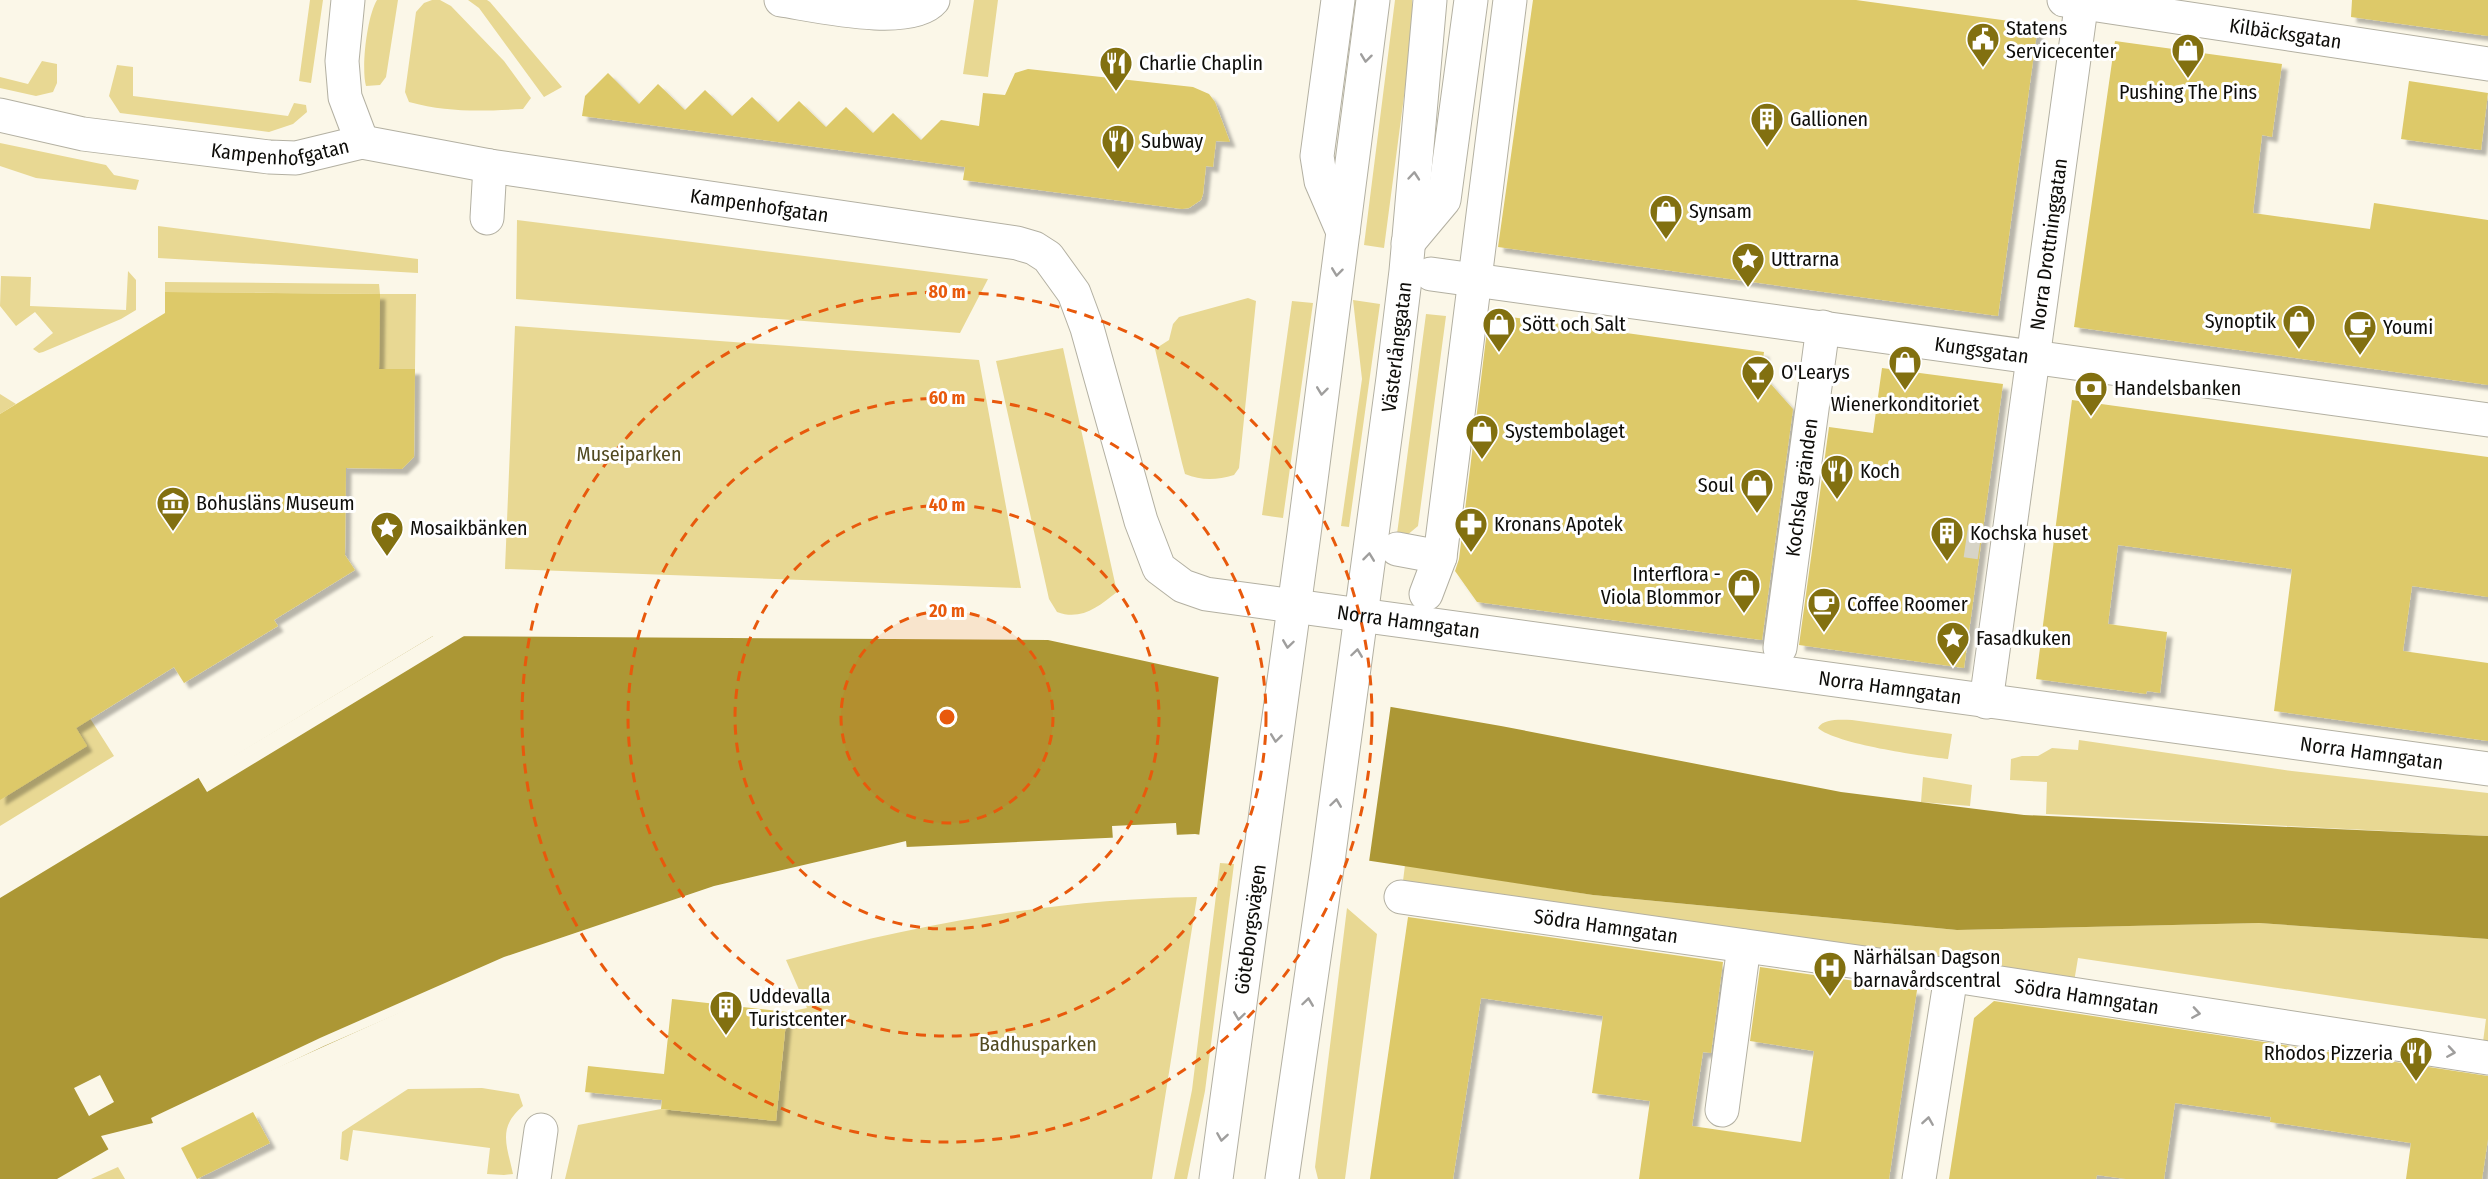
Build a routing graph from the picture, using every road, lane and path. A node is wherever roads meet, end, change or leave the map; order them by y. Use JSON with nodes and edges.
{"nodes":[{"id":1,"x":348,"y":0,"type":"edge"},
{"id":2,"x":781,"y":0,"type":"edge"},
{"id":3,"x":933,"y":0,"type":"edge"},
{"id":4,"x":1338,"y":0,"type":"edge"},
{"id":5,"x":1373,"y":0,"type":"edge"},
{"id":6,"x":1430,"y":0,"type":"edge"},
{"id":7,"x":1471,"y":0,"type":"edge"},
{"id":8,"x":1510,"y":0,"type":"edge"},
{"id":9,"x":2076,"y":1,"type":"edge"},
{"id":10,"x":2488,"y":64,"type":"edge"},
{"id":11,"x":0,"y":115,"type":"edge"},
{"id":12,"x":362,"y":142,"type":"junction"},
{"id":13,"x":490,"y":166,"type":"junction"},
{"id":14,"x":487,"y":218,"type":"dead end"},
{"id":15,"x":1343,"y":232,"type":"junction"},
{"id":16,"x":1408,"y":243,"type":"junction"},
{"id":17,"x":1431,"y":274,"type":"dead end"},
{"id":18,"x":1475,"y":280,"type":"junction"},
{"id":19,"x":1823,"y":327,"type":"junction"},
{"id":20,"x":2035,"y":356,"type":"junction"},
{"id":21,"x":2488,"y":420,"type":"edge"},
{"id":22,"x":1397,"y":549,"type":"dead end"},
{"id":23,"x":1440,"y":557,"type":"junction"},
{"id":24,"x":1426,"y":594,"type":"dead end"},
{"id":25,"x":1293,"y":607,"type":"junction"},
{"id":26,"x":1362,"y":615,"type":"junction"},
{"id":27,"x":1780,"y":648,"type":"dead end"},
{"id":28,"x":1986,"y":702,"type":"junction"},
{"id":29,"x":2488,"y":769,"type":"edge"},
{"id":30,"x":1401,"y":897,"type":"dead end"},
{"id":31,"x":1744,"y":946,"type":"junction"},
{"id":32,"x":1951,"y":975,"type":"junction"},
{"id":33,"x":2488,"y":1058,"type":"edge"},
{"id":34,"x":1722,"y":1110,"type":"dead end"},
{"id":35,"x":1290,"y":1129,"type":"junction"},
{"id":36,"x":541,"y":1130,"type":"dead end"},
{"id":37,"x":534,"y":1179,"type":"edge"},
{"id":38,"x":1216,"y":1179,"type":"edge"},
{"id":39,"x":1281,"y":1179,"type":"edge"},
{"id":40,"x":1297,"y":1179,"type":"edge"},
{"id":41,"x":1919,"y":1179,"type":"edge"}],
"edges":[{"from":1,"to":12,"type":"street"},
{"from":2,"to":3,"type":"street"},
{"from":4,"to":15,"type":"street"},
{"from":5,"to":15,"type":"street","one_way":true},
{"from":16,"to":6,"type":"street","name":"Västerlånggatan","one_way":true},
{"from":7,"to":16,"type":"street"},
{"from":8,"to":18,"type":"street"},
{"from":9,"to":10,"type":"street","name":"Kilbäcksgatan"},
{"from":9,"to":20,"type":"street","name":"Norra Drottninggatan"},
{"from":11,"to":12,"type":"street","name":"Kampenhofgatan"},
{"from":12,"to":13,"type":"street","name":"Kampenhofgatan"},
{"from":13,"to":14,"type":"street"},
{"from":13,"to":25,"type":"street","name":"Kampenhofgatan"},
{"from":15,"to":25,"type":"street","one_way":true},
{"from":26,"to":16,"type":"street","name":"Västerlånggatan","one_way":true},
{"from":17,"to":18,"type":"street","name":"Kungsgatan"},
{"from":18,"to":19,"type":"street","name":"Kungsgatan"},
{"from":18,"to":23,"type":"street"},
{"from":19,"to":20,"type":"street","name":"Kungsgatan"},
{"from":19,"to":27,"type":"street","name":"Kochska gränden"},
{"from":20,"to":21,"type":"street","name":"Kungsgatan"},
{"from":20,"to":28,"type":"street","name":"Norra Drottninggatan"},
{"from":22,"to":23,"type":"street"},
{"from":23,"to":24,"type":"street"},
{"from":25,"to":26,"type":"street","name":"Norra Hamngatan"},
{"from":25,"to":38,"type":"street","name":"Göteborgsvägen","one_way":true},
{"from":26,"to":28,"type":"street","name":"Norra Hamngatan"},
{"from":35,"to":26,"type":"street","name":"Västerlånggatan","one_way":true},
{"from":28,"to":29,"type":"street","name":"Norra Hamngatan"},
{"from":30,"to":31,"type":"street","name":"Södra Hamngatan"},
{"from":31,"to":32,"type":"street","name":"Södra Hamngatan"},
{"from":31,"to":34,"type":"street"},
{"from":32,"to":33,"type":"street","name":"Södra Hamngatan","one_way":true},
{"from":41,"to":32,"type":"street","one_way":true},
{"from":35,"to":39,"type":"street"},
{"from":35,"to":40,"type":"street"},
{"from":36,"to":37,"type":"street"}]}
